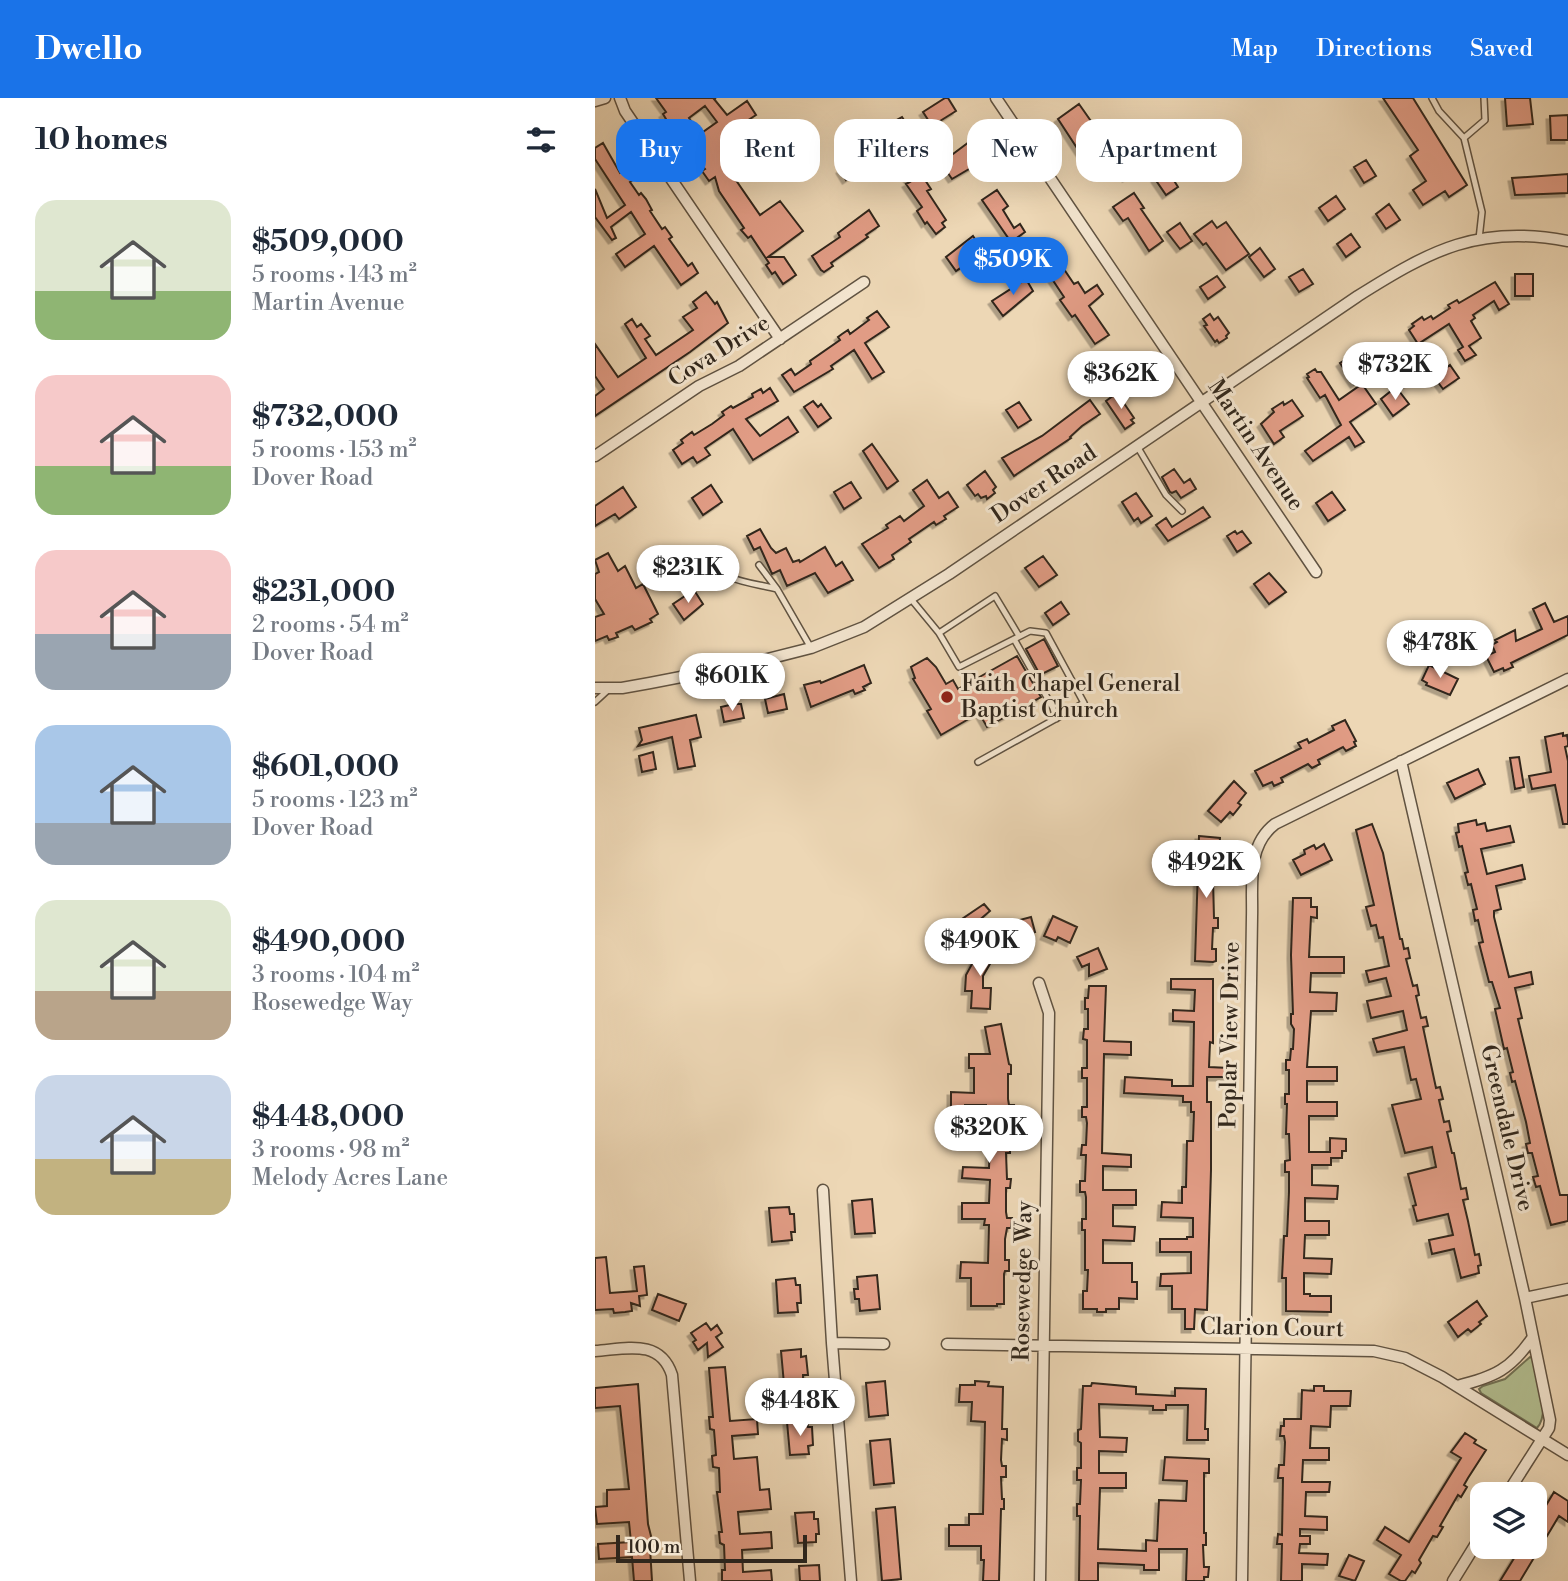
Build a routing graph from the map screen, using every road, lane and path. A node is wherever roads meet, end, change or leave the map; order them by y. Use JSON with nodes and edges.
{"nodes":[{"id":1,"x":605,"y":98,"type":"edge"},
{"id":2,"x":620,"y":98,"type":"edge"},
{"id":3,"x":996,"y":98,"type":"edge"},
{"id":4,"x":1432,"y":98,"type":"edge"},
{"id":5,"x":1484,"y":98,"type":"edge"},
{"id":6,"x":595,"y":101,"type":"edge"},
{"id":7,"x":1464,"y":138,"type":"junction"},
{"id":8,"x":1479,"y":239,"type":"junction"},
{"id":9,"x":1568,"y":241,"type":"edge"},
{"id":10,"x":864,"y":282,"type":"dead end"},
{"id":11,"x":780,"y":339,"type":"junction"},
{"id":12,"x":1202,"y":401,"type":"junction"},
{"id":13,"x":1137,"y":446,"type":"junction"},
{"id":14,"x":595,"y":456,"type":"edge"},
{"id":15,"x":1182,"y":511,"type":"dead end"},
{"id":16,"x":705,"y":556,"type":"dead end"},
{"id":17,"x":759,"y":565,"type":"dead end"},
{"id":18,"x":1317,"y":572,"type":"dead end"},
{"id":19,"x":777,"y":589,"type":"junction"},
{"id":20,"x":911,"y":599,"type":"junction"},
{"id":21,"x":939,"y":634,"type":"junction"},
{"id":22,"x":1017,"y":638,"type":"junction"},
{"id":23,"x":811,"y":648,"type":"junction"},
{"id":24,"x":1568,"y":679,"type":"edge"},
{"id":25,"x":595,"y":688,"type":"edge"},
{"id":26,"x":610,"y":688,"type":"junction"},
{"id":27,"x":595,"y":702,"type":"edge"},
{"id":28,"x":1056,"y":719,"type":"junction"},
{"id":29,"x":1401,"y":761,"type":"junction"},
{"id":30,"x":978,"y":762,"type":"dead end"},
{"id":31,"x":1039,"y":983,"type":"dead end"},
{"id":32,"x":823,"y":1190,"type":"dead end"},
{"id":33,"x":1568,"y":1289,"type":"edge"},
{"id":34,"x":1525,"y":1298,"type":"junction"},
{"id":35,"x":1533,"y":1337,"type":"junction"},
{"id":36,"x":832,"y":1343,"type":"junction"},
{"id":37,"x":884,"y":1344,"type":"dead end"},
{"id":38,"x":947,"y":1344,"type":"dead end"},
{"id":39,"x":1042,"y":1346,"type":"junction"},
{"id":40,"x":1247,"y":1349,"type":"junction"},
{"id":41,"x":595,"y":1351,"type":"edge"},
{"id":42,"x":1457,"y":1386,"type":"junction"},
{"id":43,"x":1541,"y":1438,"type":"junction"},
{"id":44,"x":1568,"y":1455,"type":"edge"},
{"id":45,"x":1514,"y":1482,"type":"edge"},
{"id":46,"x":1470,"y":1553,"type":"edge"},
{"id":47,"x":690,"y":1581,"type":"edge"},
{"id":48,"x":851,"y":1581,"type":"edge"},
{"id":49,"x":1040,"y":1581,"type":"edge"},
{"id":50,"x":1242,"y":1581,"type":"edge"},
{"id":51,"x":1453,"y":1581,"type":"edge"}],
"edges":[{"from":1,"to":6,"type":"street"},
{"from":2,"to":11,"type":"street"},
{"from":3,"to":12,"type":"street","name":"Martin Avenue"},
{"from":4,"to":7,"type":"lane"},
{"from":5,"to":7,"type":"lane"},
{"from":7,"to":8,"type":"lane"},
{"from":8,"to":9,"type":"street","name":"Dover Road"},
{"from":8,"to":12,"type":"street","name":"Dover Road"},
{"from":10,"to":11,"type":"street","name":"Cova Drive"},
{"from":11,"to":14,"type":"street","name":"Cova Drive"},
{"from":12,"to":13,"type":"street","name":"Dover Road"},
{"from":12,"to":18,"type":"street","name":"Martin Avenue"},
{"from":13,"to":15,"type":"lane"},
{"from":13,"to":20,"type":"street","name":"Dover Road"},
{"from":16,"to":19,"type":"lane"},
{"from":17,"to":19,"type":"lane"},
{"from":19,"to":23,"type":"lane"},
{"from":20,"to":21,"type":"lane"},
{"from":20,"to":23,"type":"street","name":"Dover Road"},
{"from":21,"to":22,"type":"lane"},
{"from":21,"to":22,"type":"lane"},
{"from":22,"to":28,"type":"lane"},
{"from":22,"to":28,"type":"lane"},
{"from":23,"to":26,"type":"street","name":"Dover Road"},
{"from":24,"to":29,"type":"street","name":"Poplar View Drive"},
{"from":25,"to":26,"type":"street","name":"Dover Road"},
{"from":26,"to":27,"type":"lane"},
{"from":28,"to":30,"type":"lane"},
{"from":29,"to":34,"type":"street","name":"Greendale Drive"},
{"from":29,"to":40,"type":"street","name":"Poplar View Drive"},
{"from":31,"to":39,"type":"street","name":"Rosewedge Way"},
{"from":32,"to":36,"type":"street"},
{"from":33,"to":34,"type":"street"},
{"from":34,"to":35,"type":"street","name":"Greendale Drive"},
{"from":35,"to":42,"type":"street"},
{"from":35,"to":43,"type":"street","name":"Greendale Drive"},
{"from":36,"to":37,"type":"street"},
{"from":36,"to":48,"type":"street"},
{"from":38,"to":39,"type":"street","name":"Clarion Court"},
{"from":39,"to":40,"type":"street","name":"Clarion Court"},
{"from":39,"to":49,"type":"street","name":"Rosewedge Way"},
{"from":40,"to":42,"type":"street","name":"Clarion Court"},
{"from":40,"to":50,"type":"street","name":"Poplar View Drive"},
{"from":41,"to":47,"type":"street"},
{"from":42,"to":43,"type":"street","name":"Clarion Court"},
{"from":43,"to":44,"type":"street","name":"Clarion Court"},
{"from":43,"to":45,"type":"street","name":"Greendale Drive"},
{"from":46,"to":51,"type":"street"}]}
